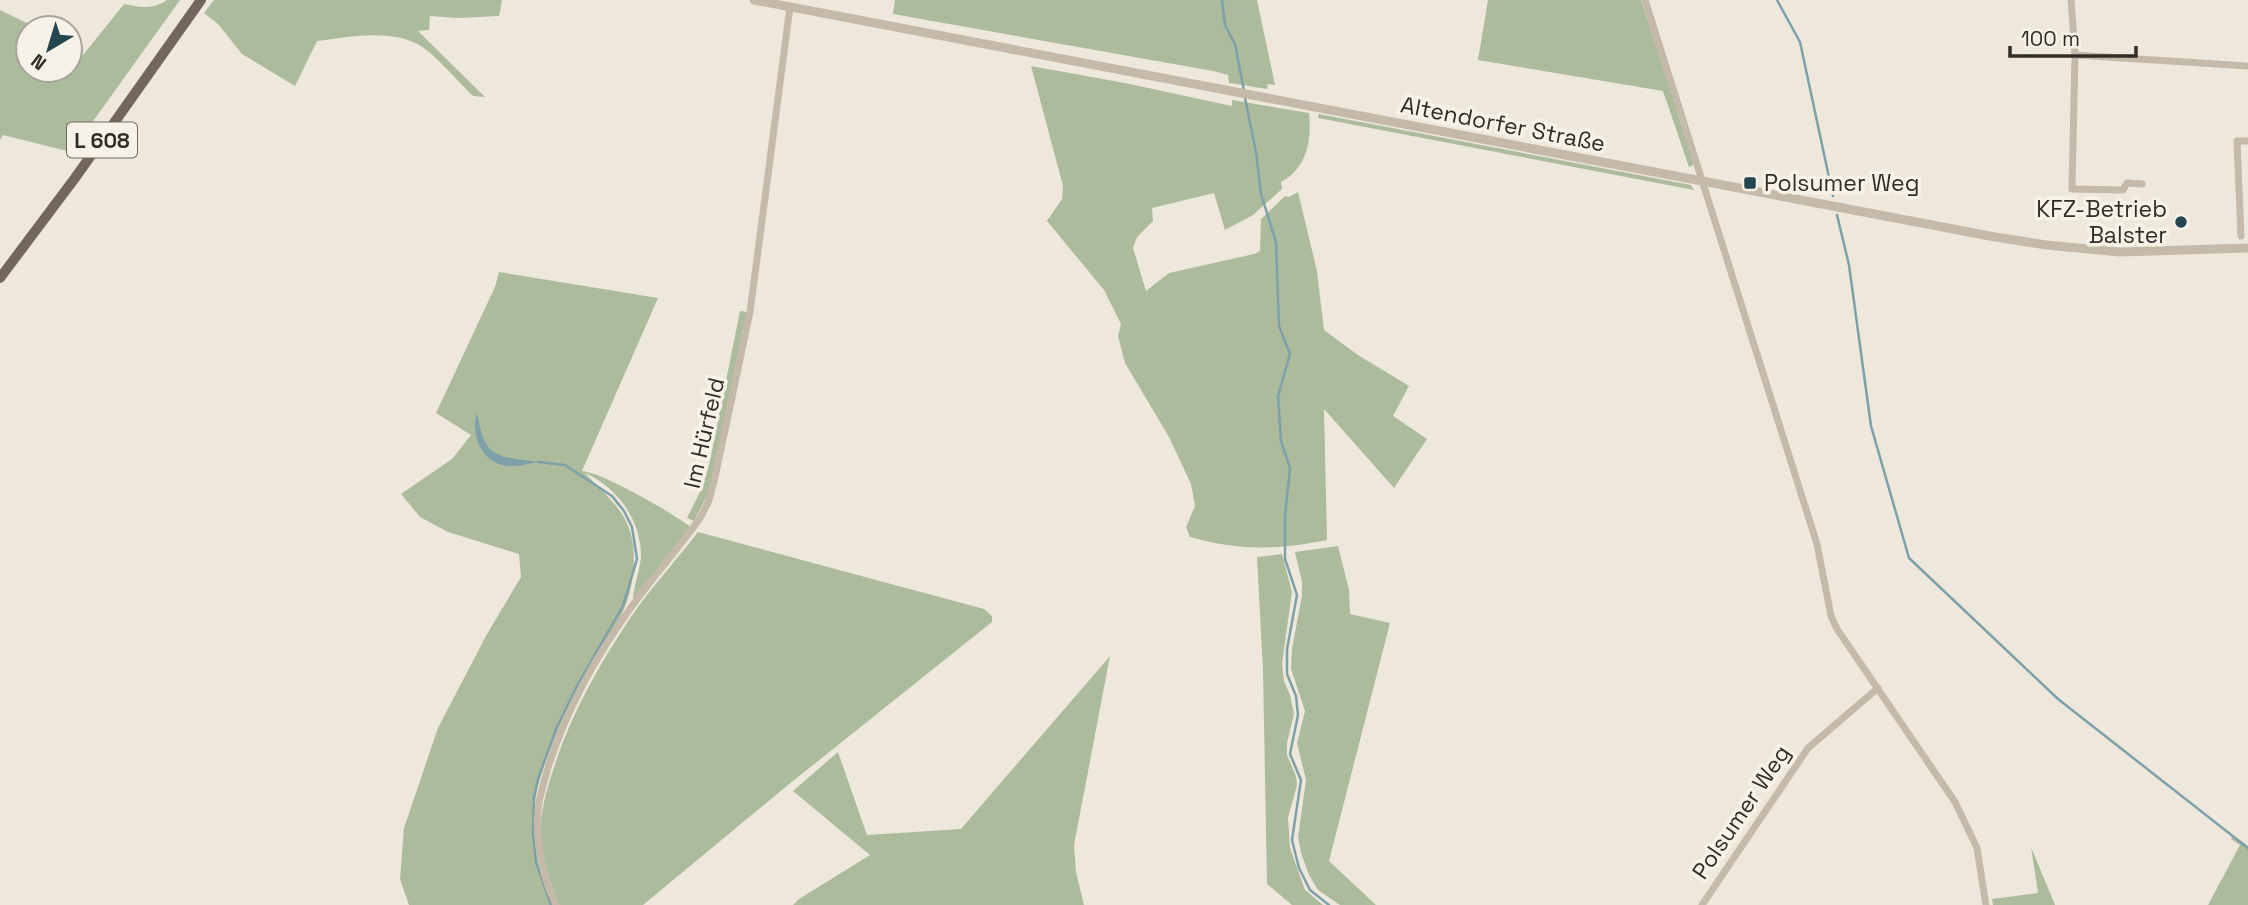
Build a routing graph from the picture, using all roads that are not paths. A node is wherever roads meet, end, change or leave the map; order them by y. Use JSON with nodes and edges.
{"nodes":[{"id":1,"x":201,"y":0,"type":"edge"},
{"id":2,"x":754,"y":0,"type":"edge"},
{"id":3,"x":1645,"y":0,"type":"edge"},
{"id":4,"x":2071,"y":0,"type":"edge"},
{"id":5,"x":790,"y":8,"type":"junction"},
{"id":6,"x":2075,"y":55,"type":"junction"},
{"id":7,"x":2248,"y":66,"type":"edge"},
{"id":8,"x":2248,"y":141,"type":"edge"},
{"id":9,"x":1703,"y":182,"type":"junction"},
{"id":10,"x":2142,"y":184,"type":"dead end"},
{"id":11,"x":2241,"y":236,"type":"dead end"},
{"id":12,"x":2248,"y":248,"type":"edge"},
{"id":13,"x":0,"y":278,"type":"edge"},
{"id":14,"x":1878,"y":688,"type":"junction"},
{"id":15,"x":556,"y":905,"type":"edge"},
{"id":16,"x":1702,"y":905,"type":"edge"},
{"id":17,"x":1986,"y":905,"type":"edge"}],
"edges":[{"from":1,"to":13,"type":"main road","number":"L 608"},
{"from":2,"to":5,"type":"street","name":"Altendorfer Straße"},
{"from":3,"to":9,"type":"street"},
{"from":4,"to":6,"type":"street"},
{"from":5,"to":9,"type":"street","name":"Altendorfer Straße"},
{"from":5,"to":15,"type":"street","name":"Im Hürfeld"},
{"from":6,"to":7,"type":"street"},
{"from":6,"to":10,"type":"street"},
{"from":8,"to":11,"type":"street"},
{"from":9,"to":12,"type":"street","name":"Altendorfer Straße"},
{"from":9,"to":14,"type":"street"},
{"from":14,"to":16,"type":"street","name":"Polsumer Weg"},
{"from":14,"to":17,"type":"street"}]}
